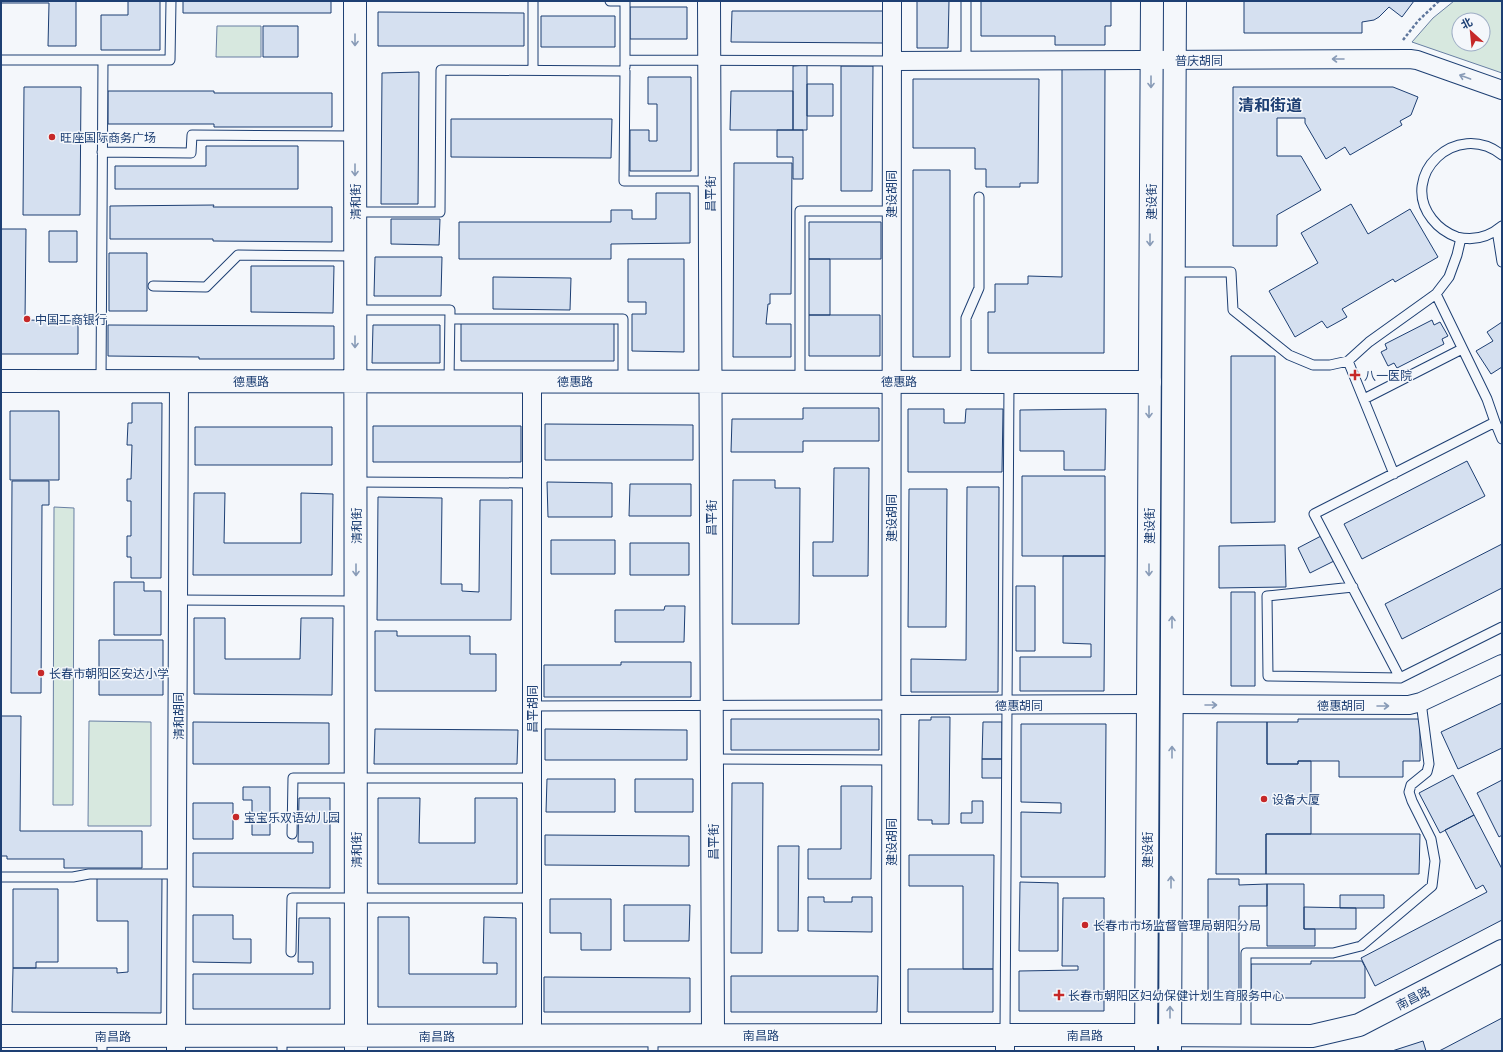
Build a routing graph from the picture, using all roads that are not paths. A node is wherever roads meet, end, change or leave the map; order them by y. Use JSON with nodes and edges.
{"nodes":[{"id":1,"x":171,"y":1,"type":"edge"},
{"id":2,"x":355,"y":1,"type":"edge"},
{"id":3,"x":533,"y":1,"type":"edge"},
{"id":4,"x":610,"y":1,"type":"edge"},
{"id":5,"x":709,"y":1,"type":"edge"},
{"id":6,"x":892,"y":1,"type":"edge"},
{"id":7,"x":966,"y":1,"type":"edge"},
{"id":8,"x":1152,"y":1,"type":"edge"},
{"id":9,"x":1175,"y":1,"type":"edge"},
{"id":10,"x":1,"y":60,"type":"edge"},
{"id":11,"x":103,"y":60,"type":"junction"},
{"id":12,"x":625,"y":60,"type":"junction"},
{"id":13,"x":710,"y":60,"type":"junction"},
{"id":14,"x":1151,"y":60,"type":"junction"},
{"id":15,"x":1175,"y":60,"type":"junction"},
{"id":16,"x":892,"y":61,"type":"junction"},
{"id":17,"x":966,"y":61,"type":"junction"},
{"id":18,"x":533,"y":70,"type":"junction"},
{"id":19,"x":625,"y":71,"type":"junction"},
{"id":20,"x":1502,"y":90,"type":"edge"},
{"id":21,"x":355,"y":136,"type":"junction"},
{"id":22,"x":102,"y":152,"type":"junction"},
{"id":23,"x":1502,"y":155,"type":"edge"},
{"id":24,"x":710,"y":181,"type":"junction"},
{"id":25,"x":979,"y":197,"type":"dead end"},
{"id":26,"x":891,"y":211,"type":"junction"},
{"id":27,"x":355,"y":212,"type":"junction"},
{"id":28,"x":1499,"y":228,"type":"edge"},
{"id":29,"x":1461,"y":238,"type":"junction"},
{"id":30,"x":355,"y":256,"type":"junction"},
{"id":31,"x":1502,"y":262,"type":"edge"},
{"id":32,"x":1174,"y":272,"type":"junction"},
{"id":33,"x":153,"y":286,"type":"dead end"},
{"id":34,"x":1436,"y":294,"type":"junction"},
{"id":35,"x":355,"y":310,"type":"junction"},
{"id":36,"x":450,"y":319,"type":"junction"},
{"id":37,"x":1462,"y":349,"type":"junction"},
{"id":38,"x":1348,"y":361,"type":"junction"},
{"id":39,"x":1,"y":381,"type":"edge"},
{"id":40,"x":101,"y":381,"type":"junction"},
{"id":41,"x":179,"y":381,"type":"junction"},
{"id":42,"x":355,"y":381,"type":"junction"},
{"id":43,"x":449,"y":381,"type":"junction"},
{"id":44,"x":532,"y":381,"type":"junction"},
{"id":45,"x":623,"y":381,"type":"junction"},
{"id":46,"x":711,"y":381,"type":"junction"},
{"id":47,"x":800,"y":381,"type":"junction"},
{"id":48,"x":891,"y":381,"type":"junction"},
{"id":49,"x":966,"y":381,"type":"junction"},
{"id":50,"x":1008,"y":382,"type":"junction"},
{"id":51,"x":1150,"y":382,"type":"junction"},
{"id":52,"x":1364,"y":400,"type":"junction"},
{"id":53,"x":1495,"y":422,"type":"junction"},
{"id":54,"x":1502,"y":439,"type":"edge"},
{"id":55,"x":1394,"y":474,"type":"junction"},
{"id":56,"x":356,"y":482,"type":"junction"},
{"id":57,"x":532,"y":483,"type":"junction"},
{"id":58,"x":1353,"y":587,"type":"junction"},
{"id":59,"x":178,"y":600,"type":"junction"},
{"id":60,"x":356,"y":601,"type":"junction"},
{"id":61,"x":1502,"y":627,"type":"edge"},
{"id":62,"x":1502,"y":664,"type":"edge"},
{"id":63,"x":1400,"y":678,"type":"junction"},
{"id":64,"x":1421,"y":702,"type":"junction"},
{"id":65,"x":1148,"y":704,"type":"junction"},
{"id":66,"x":1172,"y":704,"type":"junction"},
{"id":67,"x":891,"y":705,"type":"junction"},
{"id":68,"x":1007,"y":705,"type":"junction"},
{"id":69,"x":532,"y":706,"type":"junction"},
{"id":70,"x":712,"y":706,"type":"junction"},
{"id":71,"x":712,"y":759,"type":"junction"},
{"id":72,"x":891,"y":760,"type":"junction"},
{"id":73,"x":356,"y":778,"type":"junction"},
{"id":74,"x":532,"y":778,"type":"junction"},
{"id":75,"x":292,"y":834,"type":"dead end"},
{"id":76,"x":177,"y":874,"type":"junction"},
{"id":77,"x":1,"y":877,"type":"edge"},
{"id":78,"x":356,"y":898,"type":"junction"},
{"id":79,"x":532,"y":898,"type":"junction"},
{"id":80,"x":1502,"y":951,"type":"edge"},
{"id":81,"x":291,"y":952,"type":"dead end"},
{"id":82,"x":891,"y":1035,"type":"junction"},
{"id":83,"x":1,"y":1036,"type":"edge"},
{"id":84,"x":532,"y":1036,"type":"junction"},
{"id":85,"x":713,"y":1036,"type":"junction"},
{"id":86,"x":1246,"y":1036,"type":"junction"},
{"id":87,"x":653,"y":1043,"type":"edge"},
{"id":88,"x":1005,"y":1043,"type":"edge"},
{"id":89,"x":1146,"y":1043,"type":"edge"},
{"id":90,"x":1170,"y":1043,"type":"edge"},
{"id":91,"x":102,"y":1044,"type":"edge"},
{"id":92,"x":176,"y":1044,"type":"edge"},
{"id":93,"x":282,"y":1044,"type":"edge"},
{"id":94,"x":356,"y":1044,"type":"edge"}],
"edges":[{"from":1,"to":11,"type":"lane"},
{"from":2,"to":21,"type":"street","name":"清和街","one_way":true},
{"from":3,"to":18,"type":"lane"},
{"from":4,"to":12,"type":"lane"},
{"from":5,"to":13,"type":"street","name":"昌平街"},
{"from":6,"to":16,"type":"street","name":"建设胡同"},
{"from":7,"to":17,"type":"lane"},
{"from":8,"to":14,"type":"street","name":"建设街"},
{"from":9,"to":15,"type":"street","name":"建设街"},
{"from":10,"to":11,"type":"lane"},
{"from":11,"to":22,"type":"lane"},
{"from":12,"to":13,"type":"lane"},
{"from":12,"to":19,"type":"lane"},
{"from":13,"to":16,"type":"lane"},
{"from":13,"to":24,"type":"street","name":"昌平街"},
{"from":14,"to":15,"type":"street","name":"普庆胡同"},
{"from":14,"to":17,"type":"street","name":"普庆胡同"},
{"from":14,"to":51,"type":"street","name":"建设街","one_way":true},
{"from":20,"to":15,"type":"street","name":"普庆胡同","one_way":true},
{"from":15,"to":32,"type":"street","name":"建设街"},
{"from":16,"to":17,"type":"street","name":"普庆胡同"},
{"from":16,"to":26,"type":"street","name":"建设胡同"},
{"from":18,"to":19,"type":"lane"},
{"from":18,"to":27,"type":"lane"},
{"from":19,"to":24,"type":"lane"},
{"from":21,"to":22,"type":"lane"},
{"from":21,"to":27,"type":"street","name":"清和街","one_way":true},
{"from":22,"to":40,"type":"lane"},
{"from":23,"to":29,"type":"lane"},
{"from":24,"to":46,"type":"street","name":"昌平街"},
{"from":25,"to":49,"type":"lane"},
{"from":26,"to":47,"type":"lane"},
{"from":26,"to":48,"type":"street","name":"建设胡同"},
{"from":27,"to":30,"type":"street","name":"清和街"},
{"from":28,"to":29,"type":"lane"},
{"from":28,"to":31,"type":"lane"},
{"from":29,"to":34,"type":"lane"},
{"from":30,"to":33,"type":"lane"},
{"from":30,"to":35,"type":"street","name":"清和街"},
{"from":32,"to":38,"type":"lane"},
{"from":66,"to":32,"type":"street","name":"建设街","one_way":true},
{"from":34,"to":37,"type":"lane"},
{"from":34,"to":38,"type":"lane"},
{"from":35,"to":36,"type":"lane"},
{"from":35,"to":42,"type":"street","name":"清和街","one_way":true},
{"from":36,"to":43,"type":"lane"},
{"from":36,"to":45,"type":"lane"},
{"from":37,"to":52,"type":"lane"},
{"from":37,"to":53,"type":"lane"},
{"from":38,"to":52,"type":"lane"},
{"from":39,"to":40,"type":"street","name":"德惠路"},
{"from":40,"to":41,"type":"street","name":"德惠路"},
{"from":41,"to":42,"type":"street","name":"德惠路"},
{"from":41,"to":59,"type":"street","name":"清和胡同"},
{"from":42,"to":43,"type":"street","name":"德惠路"},
{"from":42,"to":56,"type":"street","name":"清和街"},
{"from":43,"to":44,"type":"street","name":"德惠路"},
{"from":44,"to":45,"type":"street","name":"德惠路"},
{"from":44,"to":57,"type":"street","name":"昌平胡同"},
{"from":45,"to":46,"type":"street","name":"德惠路"},
{"from":46,"to":47,"type":"street","name":"德惠路"},
{"from":46,"to":70,"type":"street","name":"昌平街"},
{"from":47,"to":48,"type":"street","name":"德惠路"},
{"from":48,"to":49,"type":"street","name":"德惠路"},
{"from":48,"to":67,"type":"street","name":"建设胡同"},
{"from":49,"to":50,"type":"street","name":"德惠路"},
{"from":50,"to":51,"type":"street","name":"德惠路"},
{"from":50,"to":68,"type":"lane"},
{"from":51,"to":65,"type":"street","name":"建设街","one_way":true},
{"from":52,"to":55,"type":"lane"},
{"from":53,"to":54,"type":"lane"},
{"from":53,"to":55,"type":"lane"},
{"from":55,"to":58,"type":"lane"},
{"from":56,"to":57,"type":"lane"},
{"from":56,"to":60,"type":"street","name":"清和街","one_way":true},
{"from":57,"to":69,"type":"street","name":"昌平胡同"},
{"from":58,"to":63,"type":"lane"},
{"from":58,"to":63,"type":"lane"},
{"from":59,"to":60,"type":"lane"},
{"from":59,"to":76,"type":"street","name":"清和胡同"},
{"from":60,"to":73,"type":"street","name":"清和街"},
{"from":61,"to":63,"type":"lane"},
{"from":62,"to":64,"type":"street","name":"德惠胡同"},
{"from":66,"to":64,"type":"street","name":"德惠胡同","one_way":true},
{"from":64,"to":86,"type":"lane"},
{"from":65,"to":68,"type":"street","name":"德惠胡同"},
{"from":65,"to":89,"type":"street","name":"建设街"},
{"from":90,"to":66,"type":"street","name":"建设街","one_way":true},
{"from":67,"to":68,"type":"street","name":"德惠胡同"},
{"from":67,"to":70,"type":"lane"},
{"from":67,"to":72,"type":"street","name":"建设胡同"},
{"from":68,"to":88,"type":"lane"},
{"from":69,"to":70,"type":"lane"},
{"from":69,"to":74,"type":"street","name":"昌平胡同"},
{"from":70,"to":71,"type":"street","name":"昌平街"},
{"from":71,"to":72,"type":"lane"},
{"from":71,"to":85,"type":"street","name":"昌平街"},
{"from":72,"to":82,"type":"street","name":"建设胡同"},
{"from":73,"to":74,"type":"lane"},
{"from":73,"to":75,"type":"lane"},
{"from":73,"to":78,"type":"street","name":"清和街"},
{"from":74,"to":79,"type":"street","name":"昌平胡同"},
{"from":76,"to":77,"type":"lane"},
{"from":76,"to":92,"type":"street","name":"清和胡同"},
{"from":78,"to":79,"type":"lane"},
{"from":78,"to":81,"type":"lane"},
{"from":78,"to":94,"type":"street","name":"清和街"},
{"from":79,"to":84,"type":"street","name":"昌平胡同"},
{"from":80,"to":86,"type":"street","name":"南昌路"},
{"from":82,"to":85,"type":"street","name":"南昌路"},
{"from":82,"to":88,"type":"street","name":"南昌路"},
{"from":83,"to":91,"type":"street","name":"南昌路"},
{"from":84,"to":87,"type":"street","name":"南昌路"},
{"from":84,"to":94,"type":"street","name":"南昌路"},
{"from":85,"to":87,"type":"street","name":"南昌路"},
{"from":86,"to":90,"type":"street","name":"南昌路"},
{"from":88,"to":89,"type":"street","name":"南昌路"},
{"from":89,"to":90,"type":"street","name":"南昌路"},
{"from":91,"to":92,"type":"street","name":"南昌路"},
{"from":92,"to":93,"type":"street","name":"南昌路"},
{"from":93,"to":94,"type":"street","name":"南昌路"}]}
